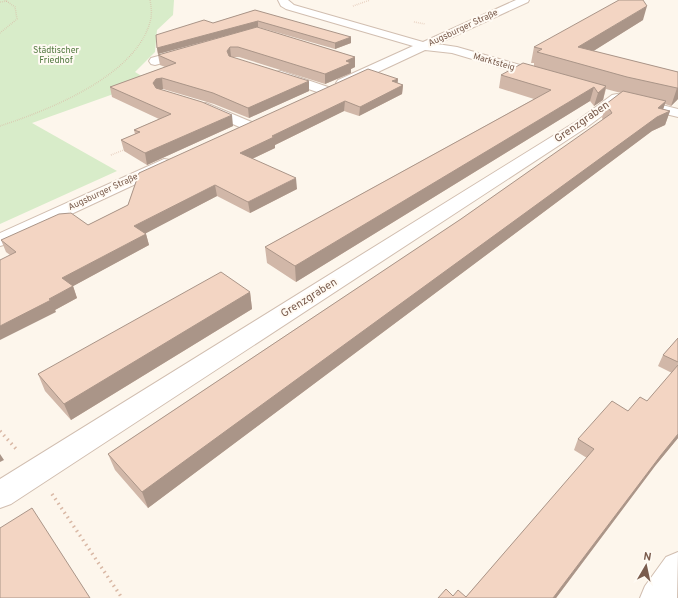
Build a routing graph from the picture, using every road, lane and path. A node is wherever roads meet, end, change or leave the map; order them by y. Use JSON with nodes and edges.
{"nodes":[{"id":1,"x":5,"y":0,"type":"edge"},
{"id":2,"x":150,"y":0,"type":"edge"},
{"id":3,"x":284,"y":0,"type":"edge"},
{"id":4,"x":524,"y":0,"type":"edge"},
{"id":5,"x":9,"y":1,"type":"junction"},
{"id":6,"x":0,"y":2,"type":"edge"},
{"id":7,"x":0,"y":33,"type":"edge"},
{"id":8,"x":424,"y":46,"type":"junction"},
{"id":9,"x":199,"y":48,"type":"edge"},
{"id":10,"x":155,"y":61,"type":"dead end"},
{"id":11,"x":270,"y":72,"type":"edge"},
{"id":12,"x":552,"y":79,"type":"edge"},
{"id":13,"x":326,"y":91,"type":"junction"},
{"id":14,"x":305,"y":100,"type":"edge"},
{"id":15,"x":196,"y":104,"type":"edge"},
{"id":16,"x":678,"y":113,"type":"edge"},
{"id":17,"x":0,"y":126,"type":"edge"},
{"id":18,"x":228,"y":135,"type":"edge"},
{"id":19,"x":132,"y":146,"type":"edge"},
{"id":20,"x":111,"y":156,"type":"dead end"},
{"id":21,"x":179,"y":158,"type":"edge"},
{"id":22,"x":0,"y":240,"type":"edge"},
{"id":23,"x":0,"y":431,"type":"edge"},
{"id":24,"x":14,"y":447,"type":"dead end"},
{"id":25,"x":0,"y":495,"type":"edge"},
{"id":26,"x":55,"y":499,"type":"dead end"},
{"id":27,"x":678,"y":568,"type":"edge"},
{"id":28,"x":122,"y":598,"type":"edge"},
{"id":29,"x":657,"y":598,"type":"edge"}],
"edges":[{"from":1,"to":5,"type":"path"},
{"from":2,"to":17,"type":"path"},
{"from":3,"to":8,"type":"street","name":"Augsburger Straße"},
{"from":4,"to":8,"type":"street","name":"Augsburger Straße"},
{"from":5,"to":6,"type":"path"},
{"from":5,"to":7,"type":"path"},
{"from":8,"to":12,"type":"street","name":"Marktsteig"},
{"from":8,"to":13,"type":"street","name":"Augsburger Straße"},
{"from":9,"to":10,"type":"street"},
{"from":11,"to":13,"type":"street"},
{"from":13,"to":14,"type":"street","name":"Augsburger Straße"},
{"from":15,"to":18,"type":"street"},
{"from":16,"to":25,"type":"street","name":"Grenzgraben"},
{"from":19,"to":20,"type":"path"},
{"from":21,"to":22,"type":"street","name":"Augsburger Straße"},
{"from":23,"to":24,"type":"path"},
{"from":26,"to":28,"type":"path"},
{"from":27,"to":29,"type":"street"}]}
